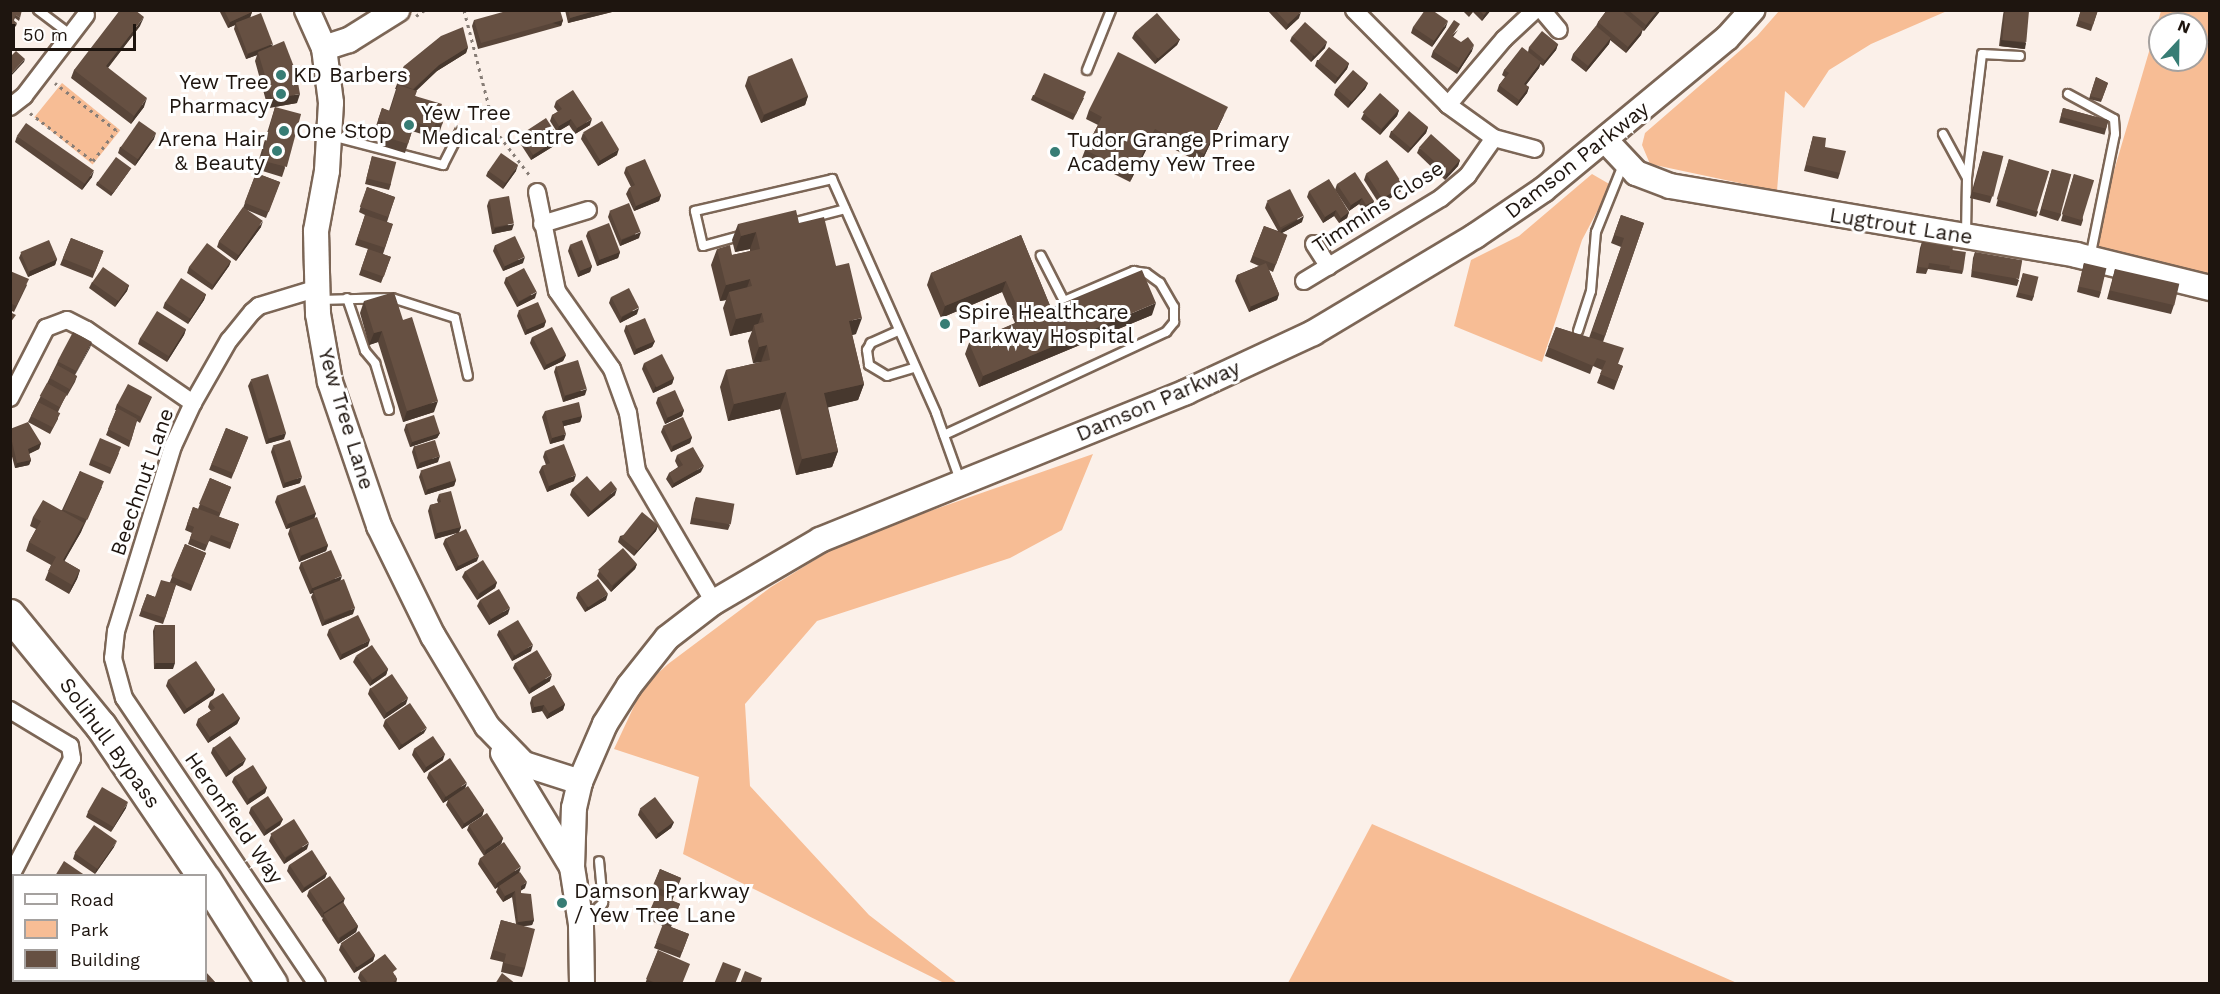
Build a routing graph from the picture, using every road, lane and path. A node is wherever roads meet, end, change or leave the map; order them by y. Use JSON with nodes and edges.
{"nodes":[{"id":1,"x":38,"y":10,"type":"edge"},
{"id":2,"x":308,"y":10,"type":"edge"},
{"id":3,"x":397,"y":10,"type":"edge"},
{"id":4,"x":464,"y":10,"type":"edge"},
{"id":5,"x":1111,"y":10,"type":"edge"},
{"id":6,"x":1354,"y":10,"type":"edge"},
{"id":7,"x":1535,"y":10,"type":"edge"},
{"id":8,"x":1542,"y":10,"type":"edge"},
{"id":9,"x":1752,"y":10,"type":"edge"},
{"id":10,"x":86,"y":15,"type":"dead end"},
{"id":11,"x":1559,"y":30,"type":"dead end"},
{"id":12,"x":71,"y":35,"type":"junction"},
{"id":13,"x":324,"y":48,"type":"junction"},
{"id":14,"x":2020,"y":56,"type":"dead end"},
{"id":15,"x":1087,"y":70,"type":"dead end"},
{"id":16,"x":41,"y":73,"type":"junction"},
{"id":17,"x":2068,"y":94,"type":"dead end"},
{"id":18,"x":13,"y":105,"type":"edge"},
{"id":19,"x":1448,"y":105,"type":"junction"},
{"id":20,"x":460,"y":131,"type":"dead end"},
{"id":21,"x":1944,"y":134,"type":"dead end"},
{"id":22,"x":330,"y":136,"type":"junction"},
{"id":23,"x":1494,"y":138,"type":"junction"},
{"id":24,"x":1606,"y":141,"type":"junction"},
{"id":25,"x":1535,"y":149,"type":"dead end"},
{"id":26,"x":1624,"y":161,"type":"junction"},
{"id":27,"x":1967,"y":178,"type":"junction"},
{"id":28,"x":537,"y":192,"type":"joint"},
{"id":29,"x":845,"y":209,"type":"junction"},
{"id":30,"x":588,"y":210,"type":"dead end"},
{"id":31,"x":542,"y":224,"type":"junction"},
{"id":32,"x":779,"y":226,"type":"edge"},
{"id":33,"x":758,"y":232,"type":"edge"},
{"id":34,"x":1966,"y":237,"type":"junction"},
{"id":35,"x":1314,"y":244,"type":"dead end"},
{"id":36,"x":1041,"y":256,"type":"dead end"},
{"id":37,"x":2090,"y":258,"type":"junction"},
{"id":38,"x":1329,"y":267,"type":"junction"},
{"id":39,"x":1304,"y":281,"type":"dead end"},
{"id":40,"x":2210,"y":288,"type":"edge"},
{"id":41,"x":316,"y":294,"type":"junction"},
{"id":42,"x":347,"y":298,"type":"junction"},
{"id":43,"x":898,"y":331,"type":"junction"},
{"id":44,"x":1578,"y":331,"type":"edge"},
{"id":45,"x":914,"y":368,"type":"junction"},
{"id":46,"x":468,"y":376,"type":"dead end"},
{"id":47,"x":10,"y":398,"type":"edge"},
{"id":48,"x":194,"y":403,"type":"junction"},
{"id":49,"x":389,"y":410,"type":"dead end"},
{"id":50,"x":944,"y":435,"type":"junction"},
{"id":51,"x":960,"y":480,"type":"junction"},
{"id":52,"x":714,"y":602,"type":"junction"},
{"id":53,"x":10,"y":615,"type":"edge"},
{"id":54,"x":116,"y":677,"type":"joint"},
{"id":55,"x":10,"y":710,"type":"edge"},
{"id":56,"x":487,"y":726,"type":"junction"},
{"id":57,"x":580,"y":782,"type":"junction"},
{"id":58,"x":599,"y":861,"type":"dead end"},
{"id":59,"x":572,"y":867,"type":"junction"},
{"id":60,"x":202,"y":874,"type":"edge"},
{"id":61,"x":10,"y":877,"type":"edge"},
{"id":62,"x":207,"y":881,"type":"edge"},
{"id":63,"x":581,"y":924,"type":"junction"},
{"id":64,"x":585,"y":983,"type":"edge"},
{"id":65,"x":272,"y":984,"type":"edge"},
{"id":66,"x":317,"y":984,"type":"edge"}],
"edges":[{"from":1,"to":12,"type":"lane"},
{"from":2,"to":13,"type":"street","name":"Yew Tree Lane"},
{"from":3,"to":13,"type":"street"},
{"from":4,"to":28,"type":"path"},
{"from":5,"to":15,"type":"lane"},
{"from":6,"to":19,"type":"street"},
{"from":7,"to":19,"type":"street"},
{"from":8,"to":11,"type":"street"},
{"from":9,"to":24,"type":"street","name":"Damson Parkway"},
{"from":10,"to":12,"type":"street"},
{"from":12,"to":16,"type":"street"},
{"from":13,"to":22,"type":"street","name":"Yew Tree Lane"},
{"from":14,"to":27,"type":"lane"},
{"from":16,"to":18,"type":"street"},
{"from":16,"to":18,"type":"path"},
{"from":17,"to":37,"type":"lane"},
{"from":19,"to":23,"type":"street"},
{"from":20,"to":22,"type":"lane"},
{"from":21,"to":27,"type":"lane"},
{"from":22,"to":41,"type":"street","name":"Yew Tree Lane"},
{"from":23,"to":25,"type":"street"},
{"from":23,"to":38,"type":"street","name":"Timmins Close"},
{"from":24,"to":26,"type":"street","name":"Lugtrout Lane"},
{"from":24,"to":51,"type":"street","name":"Damson Parkway"},
{"from":26,"to":34,"type":"street","name":"Lugtrout Lane"},
{"from":26,"to":44,"type":"lane"},
{"from":27,"to":34,"type":"lane"},
{"from":28,"to":31,"type":"street"},
{"from":29,"to":32,"type":"lane"},
{"from":29,"to":33,"type":"lane"},
{"from":29,"to":43,"type":"lane"},
{"from":30,"to":31,"type":"street"},
{"from":31,"to":52,"type":"street"},
{"from":34,"to":37,"type":"street","name":"Lugtrout Lane"},
{"from":35,"to":38,"type":"street"},
{"from":36,"to":50,"type":"lane"},
{"from":37,"to":40,"type":"street","name":"Lugtrout Lane"},
{"from":38,"to":39,"type":"street","name":"Timmins Close"},
{"from":41,"to":42,"type":"lane"},
{"from":41,"to":48,"type":"street","name":"Beechnut Lane"},
{"from":41,"to":56,"type":"street","name":"Yew Tree Lane"},
{"from":42,"to":46,"type":"lane"},
{"from":42,"to":49,"type":"lane"},
{"from":43,"to":45,"type":"lane"},
{"from":43,"to":45,"type":"lane"},
{"from":45,"to":50,"type":"lane"},
{"from":47,"to":48,"type":"street"},
{"from":48,"to":54,"type":"street","name":"Beechnut Lane"},
{"from":50,"to":51,"type":"lane"},
{"from":51,"to":52,"type":"street","name":"Damson Parkway"},
{"from":52,"to":57,"type":"street","name":"Damson Parkway"},
{"from":53,"to":60,"type":"highway","name":"Solihull Bypass"},
{"from":54,"to":66,"type":"street","name":"Heronfield Way"},
{"from":55,"to":61,"type":"street"},
{"from":56,"to":57,"type":"street","name":"Yew Tree Lane"},
{"from":56,"to":59,"type":"street","name":"Yew Tree Lane"},
{"from":57,"to":59,"type":"street","name":"Yew Tree Lane"},
{"from":58,"to":63,"type":"lane"},
{"from":59,"to":63,"type":"street","name":"Yew Tree Lane"},
{"from":62,"to":65,"type":"highway"},
{"from":63,"to":64,"type":"street","name":"Yew Tree Lane"}]}
